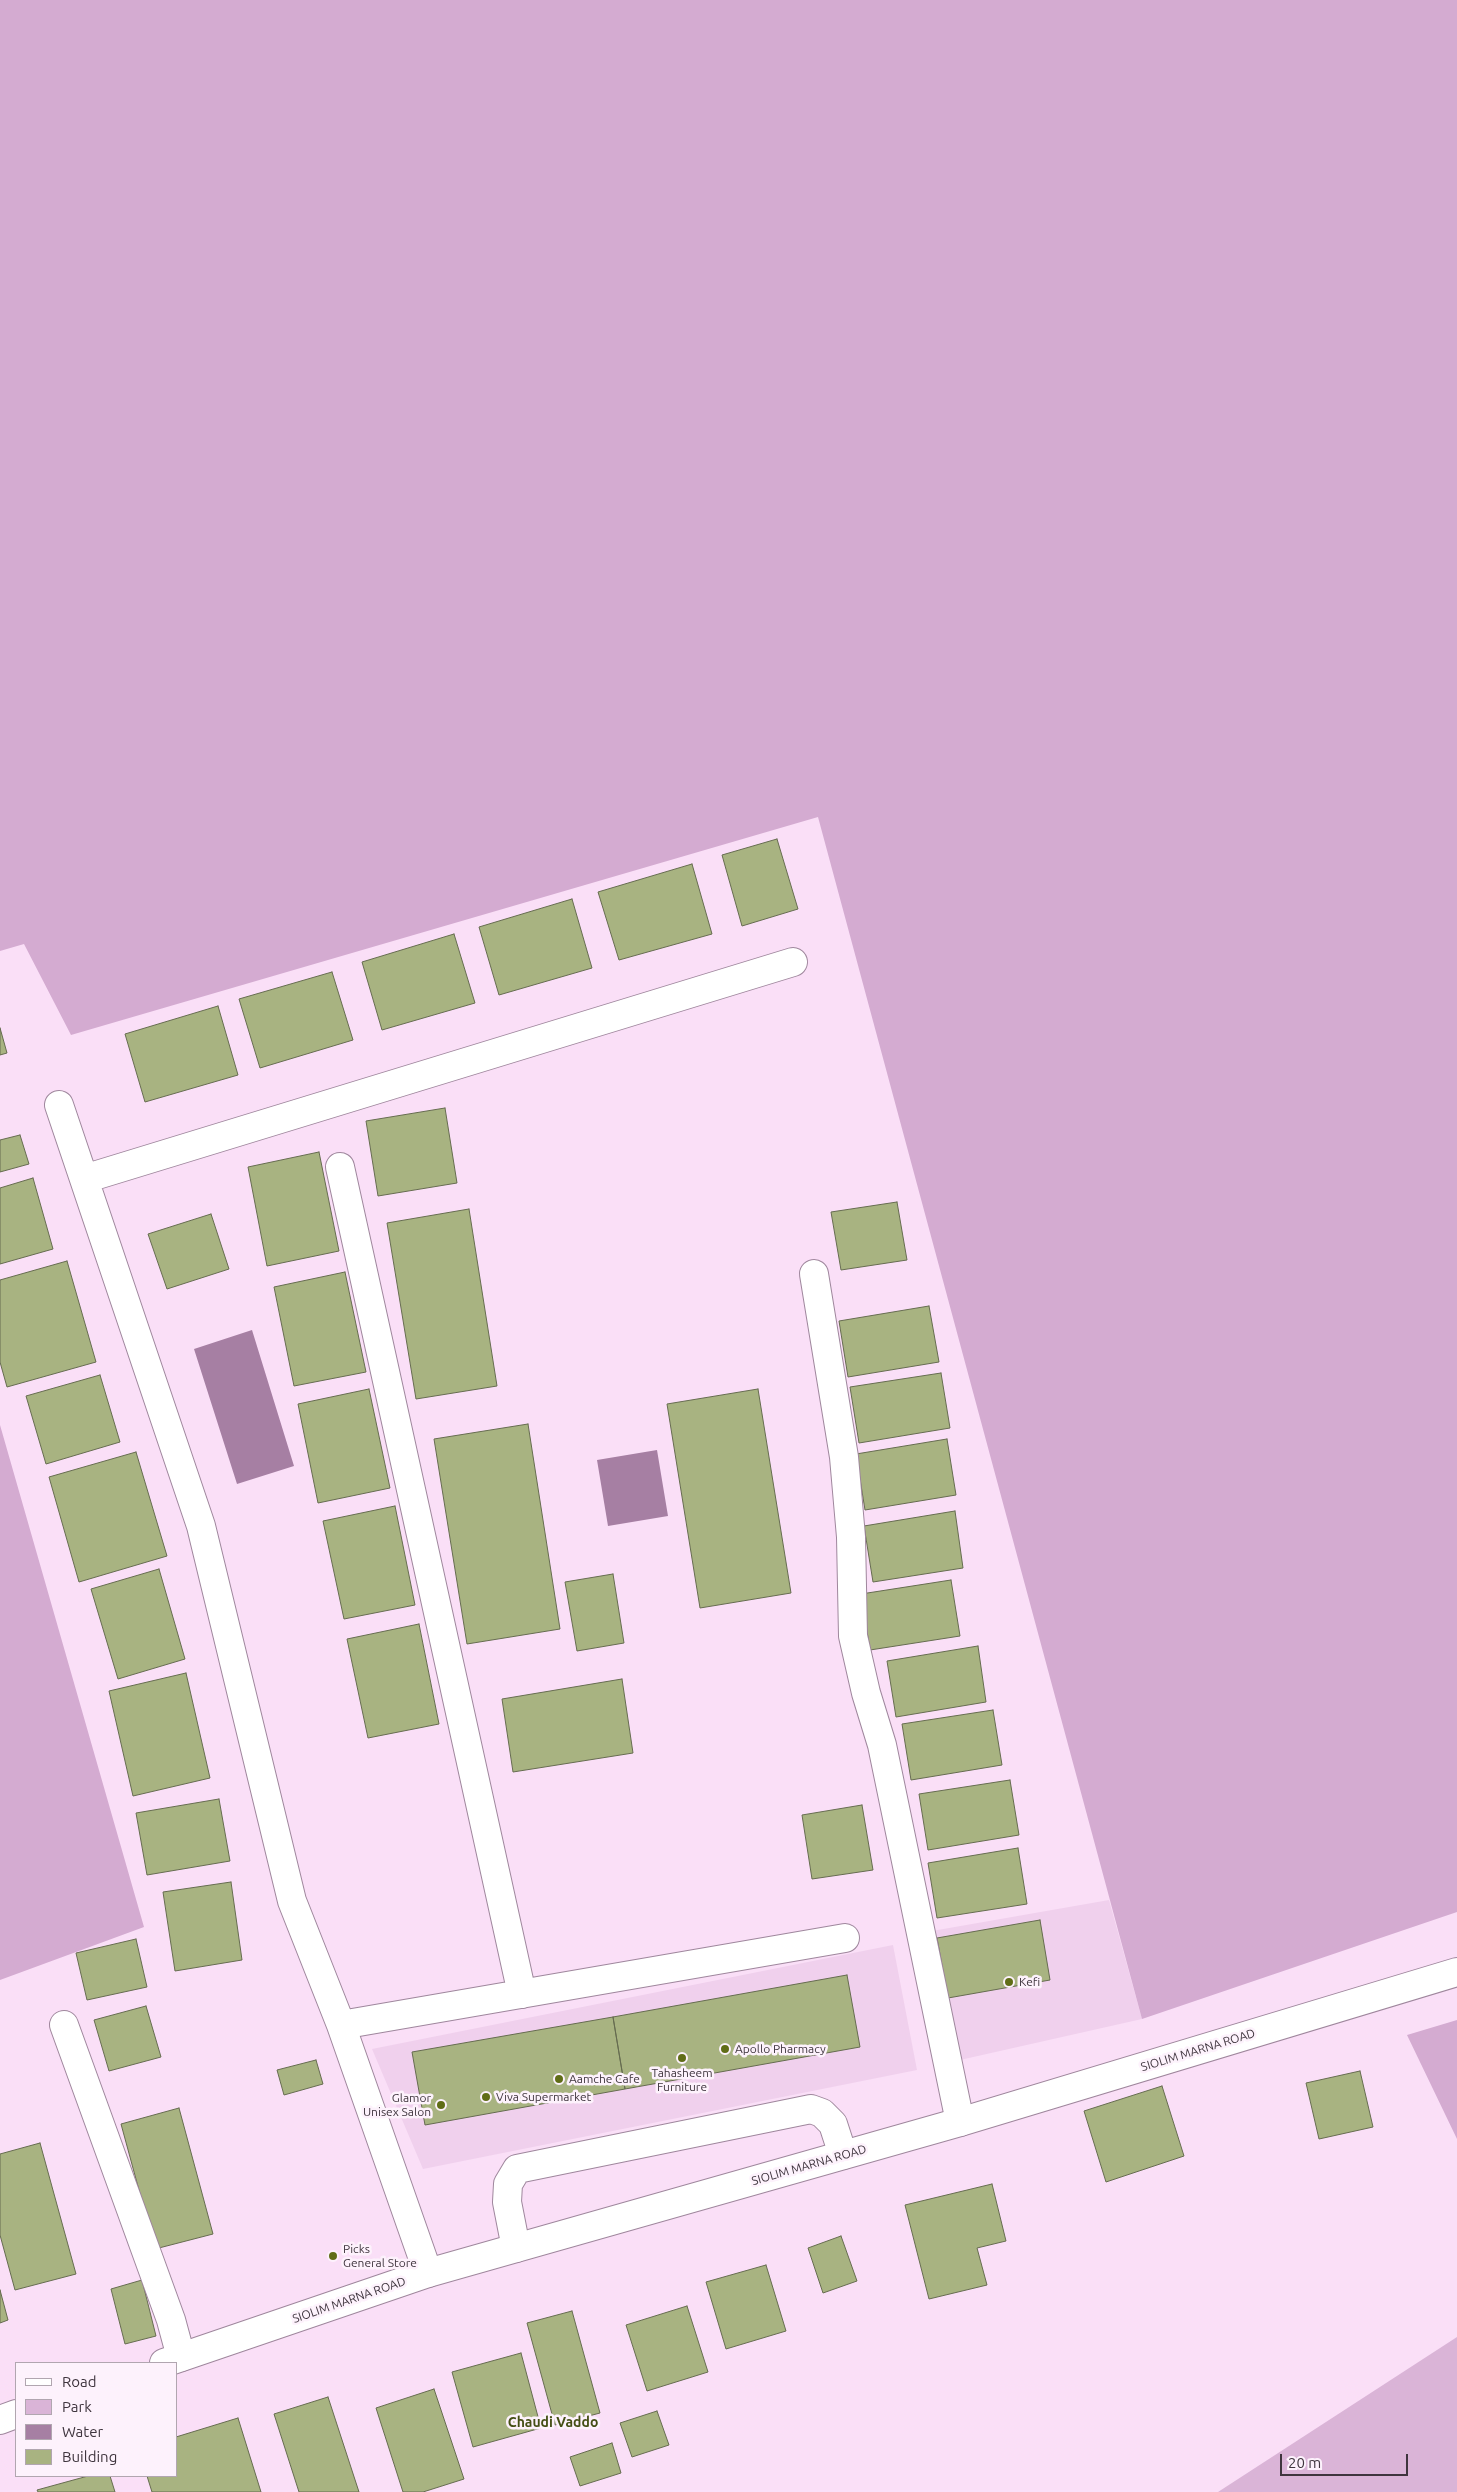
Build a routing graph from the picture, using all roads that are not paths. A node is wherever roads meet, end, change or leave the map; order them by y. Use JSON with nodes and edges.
{"nodes":[{"id":1,"x":794,"y":962,"type":"dead end"},
{"id":2,"x":59,"y":1106,"type":"dead end"},
{"id":3,"x":340,"y":1167,"type":"dead end"},
{"id":4,"x":84,"y":1179,"type":"junction"},
{"id":5,"x":814,"y":1274,"type":"dead end"},
{"id":6,"x":845,"y":1938,"type":"dead end"},
{"id":7,"x":1457,"y":1972,"type":"edge"},
{"id":8,"x":522,"y":1994,"type":"junction"},
{"id":9,"x":64,"y":2025,"type":"dead end"},
{"id":10,"x":341,"y":2025,"type":"junction"},
{"id":11,"x":960,"y":2122,"type":"junction"},
{"id":12,"x":843,"y":2155,"type":"junction"},
{"id":13,"x":516,"y":2248,"type":"junction"},
{"id":14,"x":428,"y":2273,"type":"junction"},
{"id":15,"x":172,"y":2360,"type":"edge"},
{"id":16,"x":15,"y":2414,"type":"edge"},
{"id":17,"x":0,"y":2420,"type":"edge"}],
"edges":[{"from":1,"to":4,"type":"main road"},
{"from":2,"to":4,"type":"main road"},
{"from":3,"to":8,"type":"main road"},
{"from":4,"to":10,"type":"main road"},
{"from":5,"to":11,"type":"main road"},
{"from":6,"to":8,"type":"main road"},
{"from":7,"to":11,"type":"main road","name":"SIOLIM MARNA ROAD"},
{"from":8,"to":10,"type":"main road"},
{"from":9,"to":15,"type":"main road"},
{"from":10,"to":14,"type":"main road"},
{"from":11,"to":12,"type":"main road","name":"SIOLIM MARNA ROAD"},
{"from":12,"to":13,"type":"main road","name":"SIOLIM MARNA ROAD"},
{"from":12,"to":13,"type":"main road"},
{"from":13,"to":14,"type":"main road","name":"SIOLIM MARNA ROAD"},
{"from":14,"to":15,"type":"main road","name":"SIOLIM MARNA ROAD"},
{"from":16,"to":17,"type":"main road"}]}
